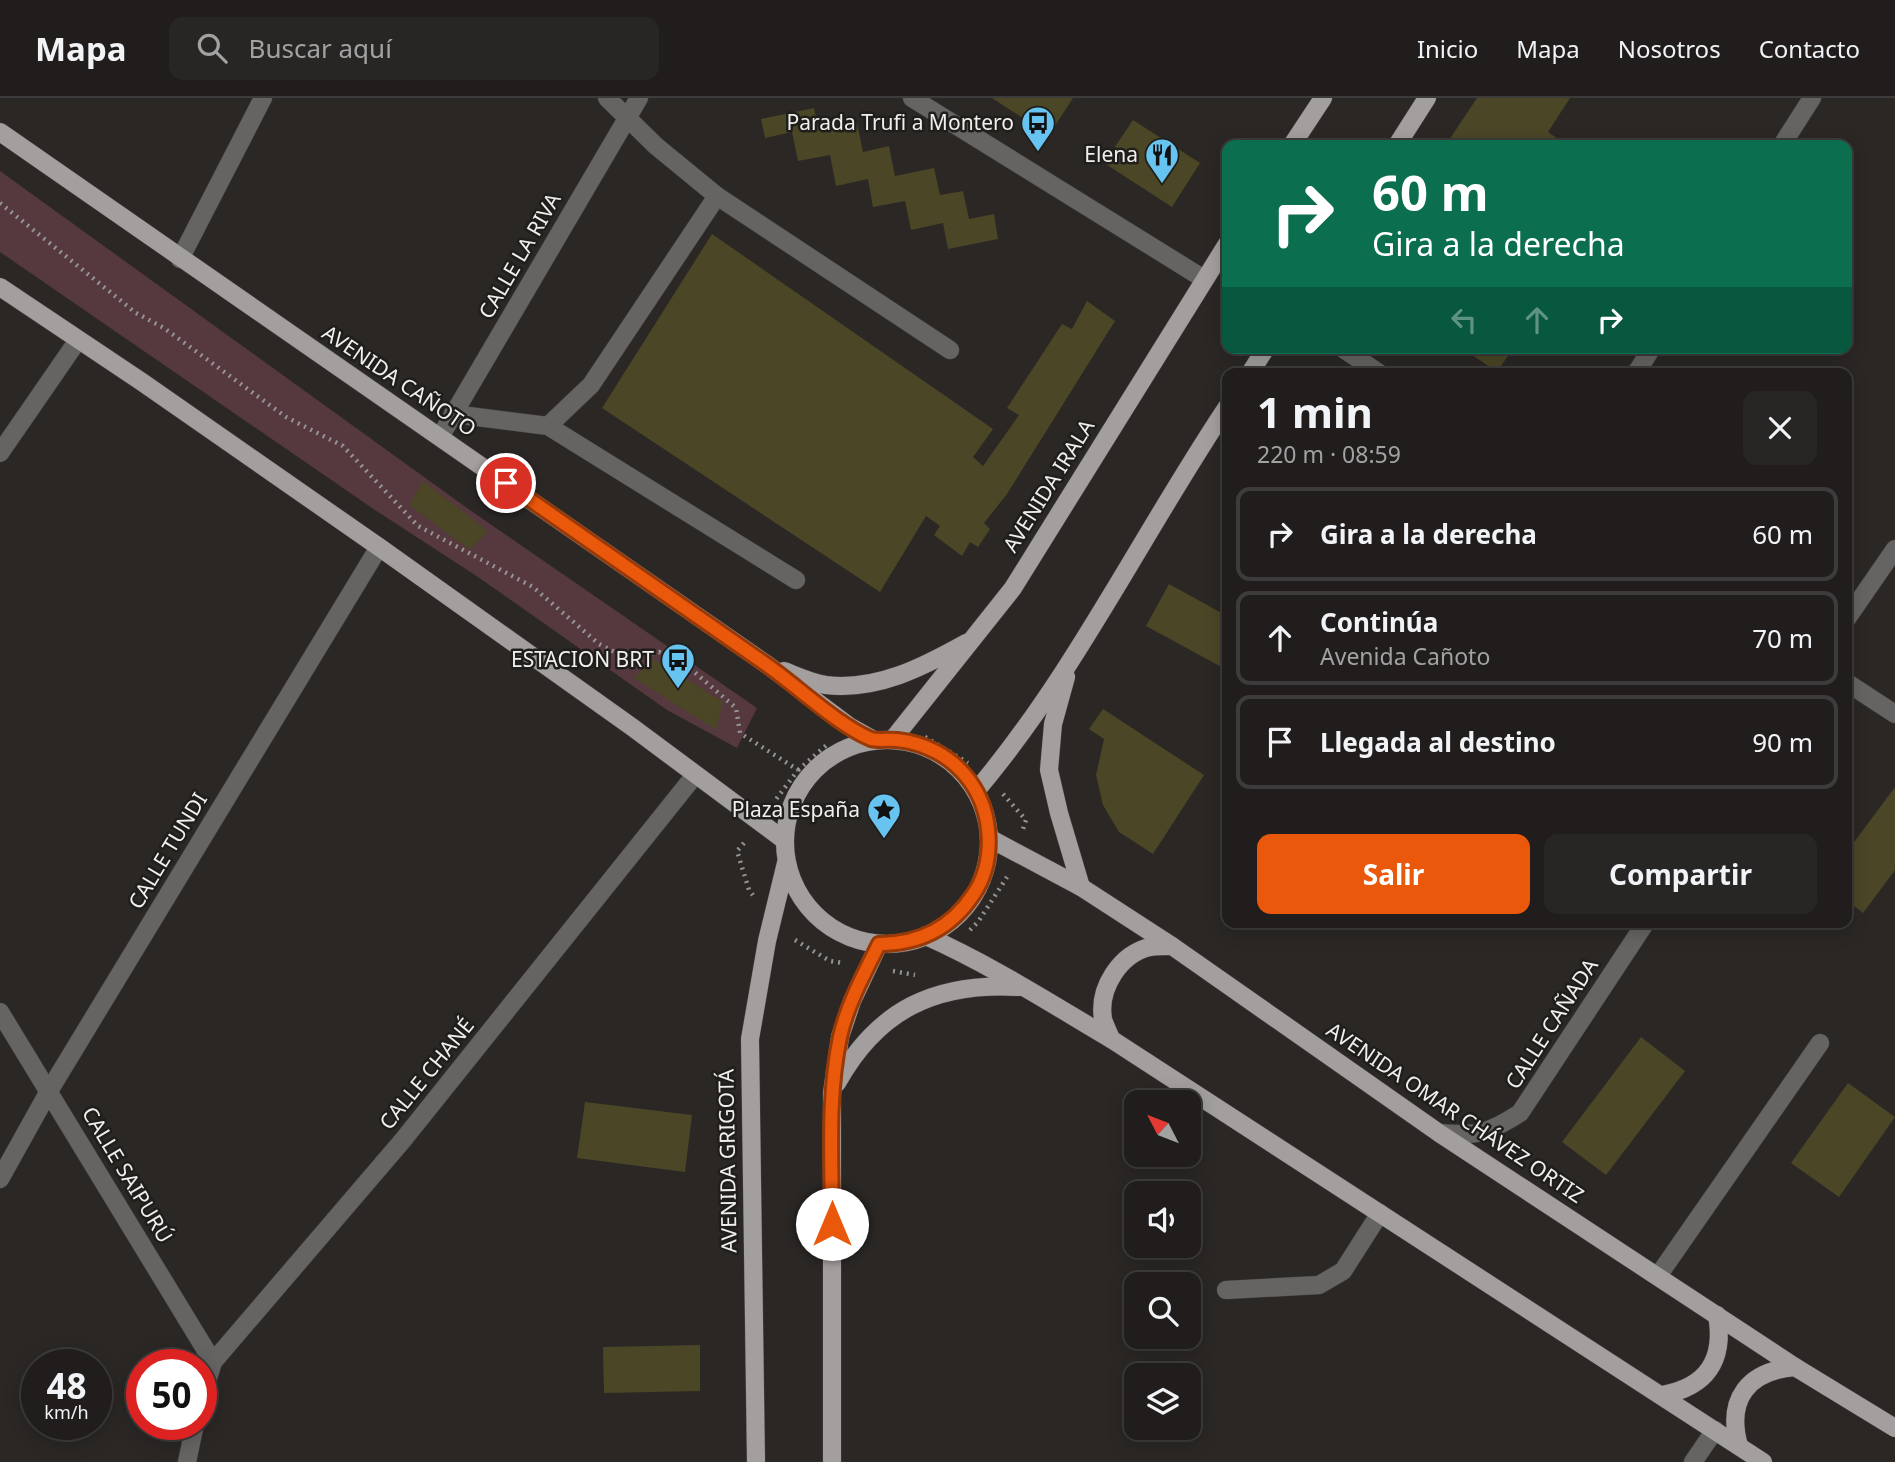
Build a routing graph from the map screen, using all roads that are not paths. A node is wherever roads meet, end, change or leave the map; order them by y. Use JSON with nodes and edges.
{"nodes":[{"id":1,"x":262,"y":98,"type":"edge"},
{"id":2,"x":607,"y":98,"type":"edge"},
{"id":3,"x":639,"y":98,"type":"edge"},
{"id":4,"x":912,"y":98,"type":"edge"},
{"id":5,"x":1323,"y":98,"type":"edge"},
{"id":6,"x":1427,"y":98,"type":"edge"},
{"id":7,"x":1812,"y":98,"type":"edge"},
{"id":8,"x":626,"y":119,"type":"junction"},
{"id":9,"x":0,"y":132,"type":"edge"},
{"id":10,"x":1295,"y":140,"type":"edge"},
{"id":11,"x":1400,"y":140,"type":"edge"},
{"id":12,"x":1785,"y":140,"type":"edge"},
{"id":13,"x":717,"y":197,"type":"junction"},
{"id":14,"x":1222,"y":252,"type":"edge"},
{"id":15,"x":180,"y":259,"type":"junction"},
{"id":16,"x":1204,"y":279,"type":"junction"},
{"id":17,"x":0,"y":287,"type":"edge"},
{"id":18,"x":78,"y":340,"type":"junction"},
{"id":19,"x":950,"y":350,"type":"dead end"},
{"id":20,"x":1351,"y":354,"type":"edge"},
{"id":21,"x":1372,"y":368,"type":"edge"},
{"id":22,"x":453,"y":414,"type":"junction"},
{"id":23,"x":1222,"y":415,"type":"edge"},
{"id":24,"x":548,"y":426,"type":"junction"},
{"id":25,"x":440,"y":437,"type":"junction"},
{"id":26,"x":0,"y":453,"type":"edge"},
{"id":27,"x":379,"y":547,"type":"junction"},
{"id":28,"x":1895,"y":549,"type":"edge"},
{"id":29,"x":796,"y":580,"type":"dead end"},
{"id":30,"x":1852,"y":611,"type":"edge"},
{"id":31,"x":975,"y":638,"type":"junction"},
{"id":32,"x":1070,"y":665,"type":"junction"},
{"id":33,"x":769,"y":666,"type":"junction"},
{"id":34,"x":1852,"y":686,"type":"edge"},
{"id":35,"x":1895,"y":715,"type":"edge"},
{"id":36,"x":898,"y":733,"type":"junction"},
{"id":37,"x":874,"y":740,"type":"junction"},
{"id":38,"x":695,"y":775,"type":"junction"},
{"id":39,"x":981,"y":784,"type":"junction"},
{"id":40,"x":989,"y":838,"type":"junction"},
{"id":41,"x":784,"y":840,"type":"junction"},
{"id":42,"x":786,"y":863,"type":"junction"},
{"id":43,"x":1081,"y":887,"type":"junction"},
{"id":44,"x":1642,"y":928,"type":"edge"},
{"id":45,"x":926,"y":936,"type":"junction"},
{"id":46,"x":879,"y":944,"type":"junction"},
{"id":47,"x":1172,"y":946,"type":"junction"},
{"id":48,"x":1026,"y":988,"type":"junction"},
{"id":49,"x":0,"y":1012,"type":"edge"},
{"id":50,"x":1111,"y":1040,"type":"junction"},
{"id":51,"x":1820,"y":1043,"type":"dead end"},
{"id":52,"x":49,"y":1091,"type":"junction"},
{"id":53,"x":832,"y":1093,"type":"junction"},
{"id":54,"x":1439,"y":1133,"type":"junction"},
{"id":55,"x":0,"y":1180,"type":"edge"},
{"id":56,"x":1380,"y":1213,"type":"junction"},
{"id":57,"x":1658,"y":1276,"type":"junction"},
{"id":58,"x":1226,"y":1290,"type":"dead end"},
{"id":59,"x":1717,"y":1315,"type":"junction"},
{"id":60,"x":205,"y":1349,"type":"edge"},
{"id":61,"x":217,"y":1357,"type":"edge"},
{"id":62,"x":1795,"y":1367,"type":"junction"},
{"id":63,"x":1662,"y":1395,"type":"junction"},
{"id":64,"x":1895,"y":1428,"type":"edge"},
{"id":65,"x":1715,"y":1430,"type":"junction"},
{"id":66,"x":192,"y":1440,"type":"edge"},
{"id":67,"x":1739,"y":1446,"type":"junction"},
{"id":68,"x":187,"y":1462,"type":"edge"},
{"id":69,"x":756,"y":1462,"type":"edge"},
{"id":70,"x":832,"y":1462,"type":"edge"},
{"id":71,"x":1693,"y":1462,"type":"edge"},
{"id":72,"x":1763,"y":1462,"type":"edge"}],
"edges":[{"from":1,"to":15,"type":"street"},
{"from":2,"to":8,"type":"street"},
{"from":3,"to":8,"type":"street","name":"CALLE LA RIVA"},
{"from":4,"to":16,"type":"street"},
{"from":5,"to":10,"type":"main road"},
{"from":6,"to":11,"type":"main road"},
{"from":7,"to":12,"type":"street"},
{"from":8,"to":13,"type":"street"},
{"from":8,"to":22,"type":"street","name":"CALLE LA RIVA"},
{"from":9,"to":15,"type":"main road","name":"AVENIDA CAÑOTO"},
{"from":13,"to":19,"type":"street"},
{"from":13,"to":24,"type":"street"},
{"from":14,"to":16,"type":"main road","name":"AVENIDA IRALA"},
{"from":15,"to":25,"type":"main road","name":"AVENIDA CAÑOTO"},
{"from":16,"to":31,"type":"main road","name":"AVENIDA IRALA"},
{"from":17,"to":18,"type":"main road"},
{"from":18,"to":26,"type":"street"},
{"from":18,"to":27,"type":"main road"},
{"from":20,"to":21,"type":"street"},
{"from":22,"to":24,"type":"street"},
{"from":22,"to":25,"type":"street","name":"CALLE LA RIVA"},
{"from":23,"to":32,"type":"main road"},
{"from":24,"to":29,"type":"street"},
{"from":25,"to":33,"type":"main road","name":"AVENIDA CAÑOTO"},
{"from":27,"to":38,"type":"main road"},
{"from":27,"to":52,"type":"street","name":"CALLE TUNDI"},
{"from":28,"to":30,"type":"street"},
{"from":31,"to":33,"type":"main road"},
{"from":31,"to":36,"type":"main road","name":"AVENIDA IRALA"},
{"from":32,"to":39,"type":"main road"},
{"from":32,"to":43,"type":"main road"},
{"from":33,"to":37,"type":"main road","name":"AVENIDA CAÑOTO"},
{"from":34,"to":35,"type":"street"},
{"from":36,"to":37,"type":"main road"},
{"from":36,"to":39,"type":"main road"},
{"from":37,"to":41,"type":"main road"},
{"from":38,"to":41,"type":"main road"},
{"from":38,"to":61,"type":"street","name":"CALLE CHANÉ"},
{"from":39,"to":40,"type":"main road"},
{"from":40,"to":43,"type":"main road","name":"AVENIDA OMAR CHÁVEZ ORTIZ"},
{"from":40,"to":45,"type":"main road"},
{"from":41,"to":42,"type":"main road"},
{"from":42,"to":46,"type":"main road"},
{"from":42,"to":69,"type":"main road","name":"AVENIDA GRIGOTÁ"},
{"from":43,"to":47,"type":"main road","name":"AVENIDA OMAR CHÁVEZ ORTIZ"},
{"from":44,"to":54,"type":"street","name":"CALLE CAÑADA"},
{"from":45,"to":46,"type":"main road"},
{"from":45,"to":48,"type":"main road"},
{"from":46,"to":53,"type":"main road"},
{"from":47,"to":50,"type":"main road"},
{"from":47,"to":54,"type":"main road","name":"AVENIDA OMAR CHÁVEZ ORTIZ"},
{"from":48,"to":50,"type":"main road"},
{"from":48,"to":53,"type":"main road"},
{"from":49,"to":52,"type":"street","name":"CALLE SAIPURÚ"},
{"from":50,"to":56,"type":"main road"},
{"from":51,"to":57,"type":"street"},
{"from":52,"to":55,"type":"street","name":"CALLE TUNDI"},
{"from":52,"to":60,"type":"street","name":"CALLE SAIPURÚ"},
{"from":53,"to":70,"type":"main road"},
{"from":54,"to":57,"type":"main road","name":"AVENIDA OMAR CHÁVEZ ORTIZ"},
{"from":56,"to":58,"type":"street"},
{"from":56,"to":63,"type":"main road"},
{"from":57,"to":59,"type":"main road","name":"AVENIDA OMAR CHÁVEZ ORTIZ"},
{"from":59,"to":62,"type":"main road","name":"AVENIDA OMAR CHÁVEZ ORTIZ"},
{"from":59,"to":63,"type":"main road"},
{"from":62,"to":64,"type":"main road","name":"AVENIDA OMAR CHÁVEZ ORTIZ"},
{"from":62,"to":67,"type":"main road"},
{"from":63,"to":65,"type":"main road"},
{"from":65,"to":67,"type":"main road"},
{"from":65,"to":71,"type":"street"},
{"from":66,"to":68,"type":"street"},
{"from":67,"to":72,"type":"main road"}]}
